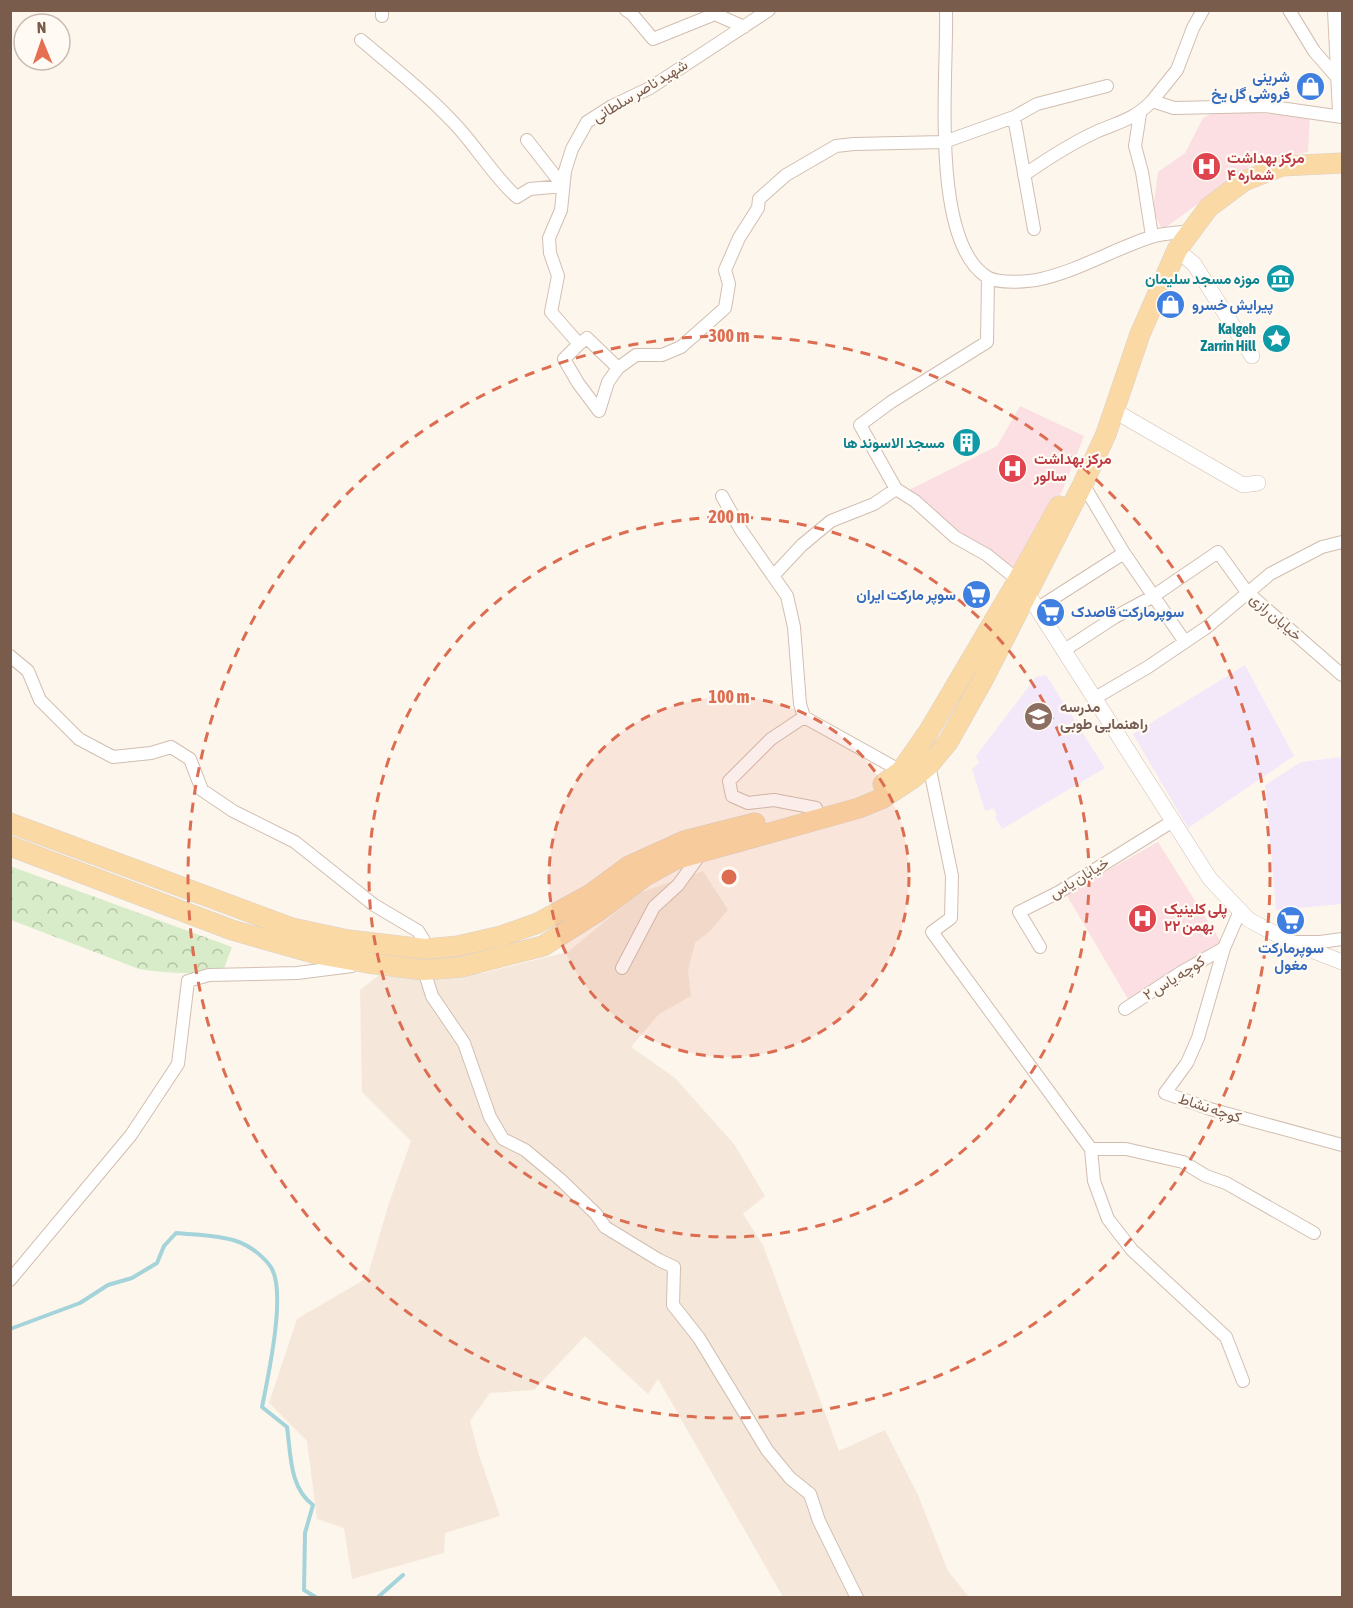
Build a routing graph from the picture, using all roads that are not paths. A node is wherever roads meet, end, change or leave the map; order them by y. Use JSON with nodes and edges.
{"nodes":[{"id":1,"x":626,"y":10,"type":"edge"},
{"id":2,"x":769,"y":10,"type":"edge"},
{"id":3,"x":946,"y":10,"type":"edge"},
{"id":4,"x":1203,"y":10,"type":"edge"},
{"id":5,"x":1289,"y":10,"type":"edge"},
{"id":6,"x":1337,"y":10,"type":"edge"},
{"id":7,"x":744,"y":27,"type":"junction"},
{"id":8,"x":361,"y":40,"type":"dead end"},
{"id":9,"x":1341,"y":82,"type":"edge"},
{"id":10,"x":1107,"y":86,"type":"dead end"},
{"id":11,"x":1152,"y":101,"type":"junction"},
{"id":12,"x":1342,"y":112,"type":"edge"},
{"id":13,"x":1140,"y":114,"type":"junction"},
{"id":14,"x":1014,"y":117,"type":"junction"},
{"id":15,"x":1342,"y":117,"type":"edge"},
{"id":16,"x":527,"y":140,"type":"dead end"},
{"id":17,"x":944,"y":142,"type":"junction"},
{"id":18,"x":1342,"y":163,"type":"edge"},
{"id":19,"x":1024,"y":175,"type":"junction"},
{"id":20,"x":563,"y":186,"type":"junction"},
{"id":21,"x":1034,"y":229,"type":"dead end"},
{"id":22,"x":1191,"y":231,"type":"junction"},
{"id":23,"x":1152,"y":236,"type":"junction"},
{"id":24,"x":1177,"y":250,"type":"junction"},
{"id":25,"x":988,"y":278,"type":"junction"},
{"id":26,"x":579,"y":344,"type":"junction"},
{"id":27,"x":1251,"y":356,"type":"dead end"},
{"id":28,"x":618,"y":368,"type":"junction"},
{"id":29,"x":1113,"y":410,"type":"junction"},
{"id":30,"x":1258,"y":483,"type":"dead end"},
{"id":31,"x":1083,"y":484,"type":"junction"},
{"id":32,"x":896,"y":489,"type":"junction"},
{"id":33,"x":722,"y":496,"type":"dead end"},
{"id":34,"x":1342,"y":542,"type":"edge"},
{"id":35,"x":1124,"y":553,"type":"junction"},
{"id":36,"x":773,"y":576,"type":"junction"},
{"id":37,"x":1247,"y":592,"type":"junction"},
{"id":38,"x":1028,"y":594,"type":"junction"},
{"id":39,"x":1152,"y":597,"type":"junction"},
{"id":40,"x":1185,"y":642,"type":"junction"},
{"id":41,"x":1063,"y":651,"type":"junction"},
{"id":42,"x":10,"y":656,"type":"edge"},
{"id":43,"x":1342,"y":675,"type":"edge"},
{"id":44,"x":1095,"y":698,"type":"junction"},
{"id":45,"x":804,"y":717,"type":"junction"},
{"id":46,"x":929,"y":730,"type":"junction"},
{"id":47,"x":948,"y":742,"type":"junction"},
{"id":48,"x":929,"y":765,"type":"junction"},
{"id":49,"x":901,"y":771,"type":"junction"},
{"id":50,"x":824,"y":809,"type":"junction"},
{"id":51,"x":1173,"y":821,"type":"junction"},
{"id":52,"x":10,"y":823,"type":"edge"},
{"id":53,"x":10,"y":846,"type":"edge"},
{"id":54,"x":703,"y":851,"type":"junction"},
{"id":55,"x":1240,"y":911,"type":"junction"},
{"id":56,"x":1342,"y":939,"type":"edge"},
{"id":57,"x":1291,"y":942,"type":"junction"},
{"id":58,"x":1040,"y":947,"type":"dead end"},
{"id":59,"x":1224,"y":948,"type":"junction"},
{"id":60,"x":425,"y":949,"type":"junction"},
{"id":61,"x":1342,"y":962,"type":"edge"},
{"id":62,"x":368,"y":963,"type":"junction"},
{"id":63,"x":622,"y":968,"type":"dead end"},
{"id":64,"x":424,"y":970,"type":"junction"},
{"id":65,"x":1125,"y":1009,"type":"dead end"},
{"id":66,"x":1342,"y":1145,"type":"edge"},
{"id":67,"x":1091,"y":1149,"type":"junction"},
{"id":68,"x":1314,"y":1233,"type":"dead end"},
{"id":69,"x":10,"y":1280,"type":"edge"},
{"id":70,"x":1243,"y":1381,"type":"dead end"},
{"id":71,"x":857,"y":1598,"type":"edge"}],
"edges":[{"from":1,"to":7,"type":"street"},
{"from":2,"to":7,"type":"street","name":"شهید ناصر سلطانی"},
{"from":3,"to":17,"type":"street"},
{"from":4,"to":11,"type":"street"},
{"from":5,"to":9,"type":"street"},
{"from":6,"to":9,"type":"main road"},
{"from":7,"to":20,"type":"street","name":"شهید ناصر سلطانی"},
{"from":8,"to":20,"type":"street"},
{"from":9,"to":12,"type":"main road"},
{"from":10,"to":14,"type":"street"},
{"from":11,"to":13,"type":"street"},
{"from":11,"to":15,"type":"street"},
{"from":13,"to":19,"type":"street"},
{"from":13,"to":23,"type":"street"},
{"from":14,"to":17,"type":"street"},
{"from":14,"to":19,"type":"street"},
{"from":16,"to":20,"type":"street"},
{"from":17,"to":25,"type":"street"},
{"from":17,"to":28,"type":"street"},
{"from":18,"to":22,"type":"main road"},
{"from":19,"to":21,"type":"street"},
{"from":20,"to":26,"type":"street","name":"شهید ناصر سلطانی"},
{"from":22,"to":23,"type":"street"},
{"from":22,"to":24,"type":"main road"},
{"from":23,"to":25,"type":"street"},
{"from":24,"to":27,"type":"street"},
{"from":24,"to":29,"type":"main road"},
{"from":25,"to":32,"type":"street"},
{"from":26,"to":28,"type":"street"},
{"from":26,"to":28,"type":"street"},
{"from":29,"to":30,"type":"street"},
{"from":29,"to":31,"type":"main road"},
{"from":29,"to":38,"type":"main road"},
{"from":31,"to":35,"type":"street"},
{"from":31,"to":38,"type":"main road"},
{"from":32,"to":36,"type":"street"},
{"from":32,"to":38,"type":"street"},
{"from":33,"to":36,"type":"street"},
{"from":34,"to":37,"type":"street"},
{"from":35,"to":38,"type":"street"},
{"from":35,"to":39,"type":"street"},
{"from":36,"to":45,"type":"street"},
{"from":37,"to":39,"type":"street","name":"خیابان رازی"},
{"from":37,"to":40,"type":"street"},
{"from":37,"to":43,"type":"street","name":"خیابان رازی"},
{"from":38,"to":41,"type":"street"},
{"from":38,"to":46,"type":"main road"},
{"from":38,"to":47,"type":"main road"},
{"from":39,"to":40,"type":"street"},
{"from":39,"to":41,"type":"street"},
{"from":40,"to":44,"type":"street"},
{"from":41,"to":44,"type":"street"},
{"from":42,"to":60,"type":"street"},
{"from":44,"to":51,"type":"street"},
{"from":45,"to":49,"type":"street"},
{"from":45,"to":50,"type":"street"},
{"from":46,"to":47,"type":"main road"},
{"from":46,"to":49,"type":"main road"},
{"from":47,"to":48,"type":"main road"},
{"from":48,"to":50,"type":"main road"},
{"from":48,"to":67,"type":"street"},
{"from":49,"to":50,"type":"main road"},
{"from":50,"to":54,"type":"main road"},
{"from":50,"to":60,"type":"main road"},
{"from":51,"to":55,"type":"street"},
{"from":51,"to":58,"type":"street","name":"خیابان یاس"},
{"from":52,"to":60,"type":"main road"},
{"from":53,"to":62,"type":"main road"},
{"from":54,"to":63,"type":"street"},
{"from":54,"to":64,"type":"main road"},
{"from":55,"to":57,"type":"street"},
{"from":55,"to":59,"type":"street","name":"کوچه نشاط"},
{"from":56,"to":57,"type":"street"},
{"from":57,"to":61,"type":"street"},
{"from":59,"to":65,"type":"street","name":"کوچه یاس ۲"},
{"from":59,"to":66,"type":"street","name":"کوچه نشاط"},
{"from":60,"to":64,"type":"main road"},
{"from":62,"to":64,"type":"main road"},
{"from":62,"to":69,"type":"street"},
{"from":64,"to":71,"type":"street"},
{"from":67,"to":68,"type":"street"},
{"from":67,"to":70,"type":"street"}]}
